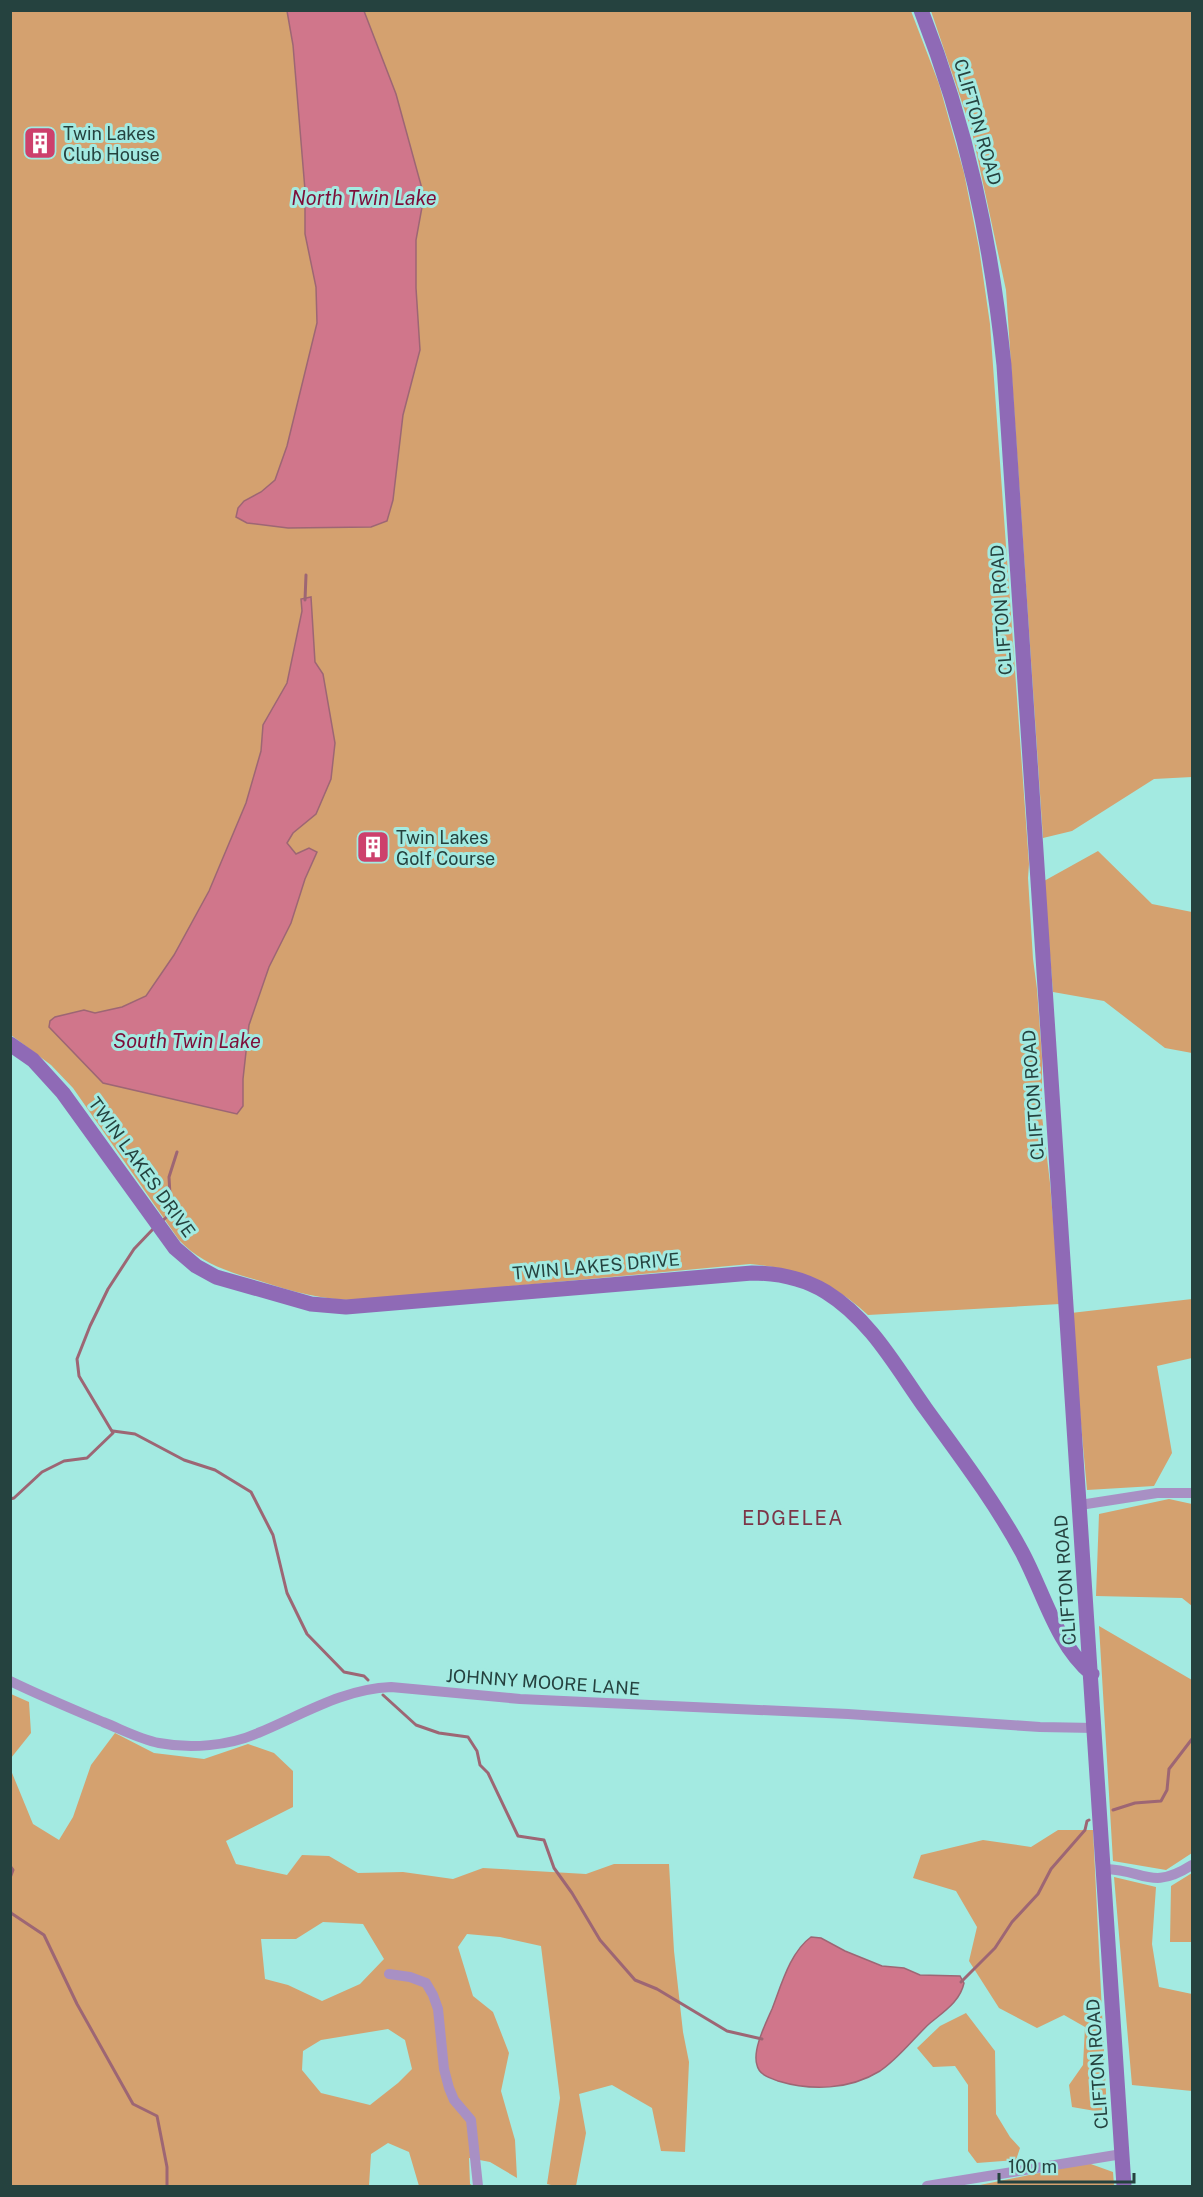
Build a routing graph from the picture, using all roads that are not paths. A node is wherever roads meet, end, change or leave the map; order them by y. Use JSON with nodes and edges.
{"nodes":[{"id":1,"x":921,"y":10,"type":"edge"},
{"id":2,"x":10,"y":1044,"type":"edge"},
{"id":3,"x":1192,"y":1492,"type":"edge"},
{"id":4,"x":1080,"y":1505,"type":"junction"},
{"id":5,"x":1092,"y":1674,"type":"junction"},
{"id":6,"x":10,"y":1681,"type":"edge"},
{"id":7,"x":1095,"y":1728,"type":"junction"},
{"id":8,"x":1192,"y":1865,"type":"edge"},
{"id":9,"x":1105,"y":1869,"type":"junction"},
{"id":10,"x":389,"y":1974,"type":"dead end"},
{"id":11,"x":1122,"y":2154,"type":"junction"},
{"id":12,"x":478,"y":2187,"type":"edge"},
{"id":13,"x":927,"y":2187,"type":"edge"},
{"id":14,"x":1124,"y":2187,"type":"edge"}],
"edges":[{"from":1,"to":4,"type":"main road","name":"CLIFTON ROAD"},
{"from":2,"to":5,"type":"main road","name":"TWIN LAKES DRIVE"},
{"from":3,"to":4,"type":"street"},
{"from":4,"to":5,"type":"main road","name":"CLIFTON ROAD"},
{"from":5,"to":7,"type":"main road","name":"CLIFTON ROAD"},
{"from":6,"to":7,"type":"street","name":"JOHNNY MOORE LANE"},
{"from":7,"to":9,"type":"main road","name":"CLIFTON ROAD"},
{"from":8,"to":9,"type":"street"},
{"from":9,"to":11,"type":"main road","name":"CLIFTON ROAD"},
{"from":10,"to":12,"type":"street"},
{"from":11,"to":13,"type":"street"},
{"from":11,"to":14,"type":"main road","name":"CLIFTON ROAD"}]}
